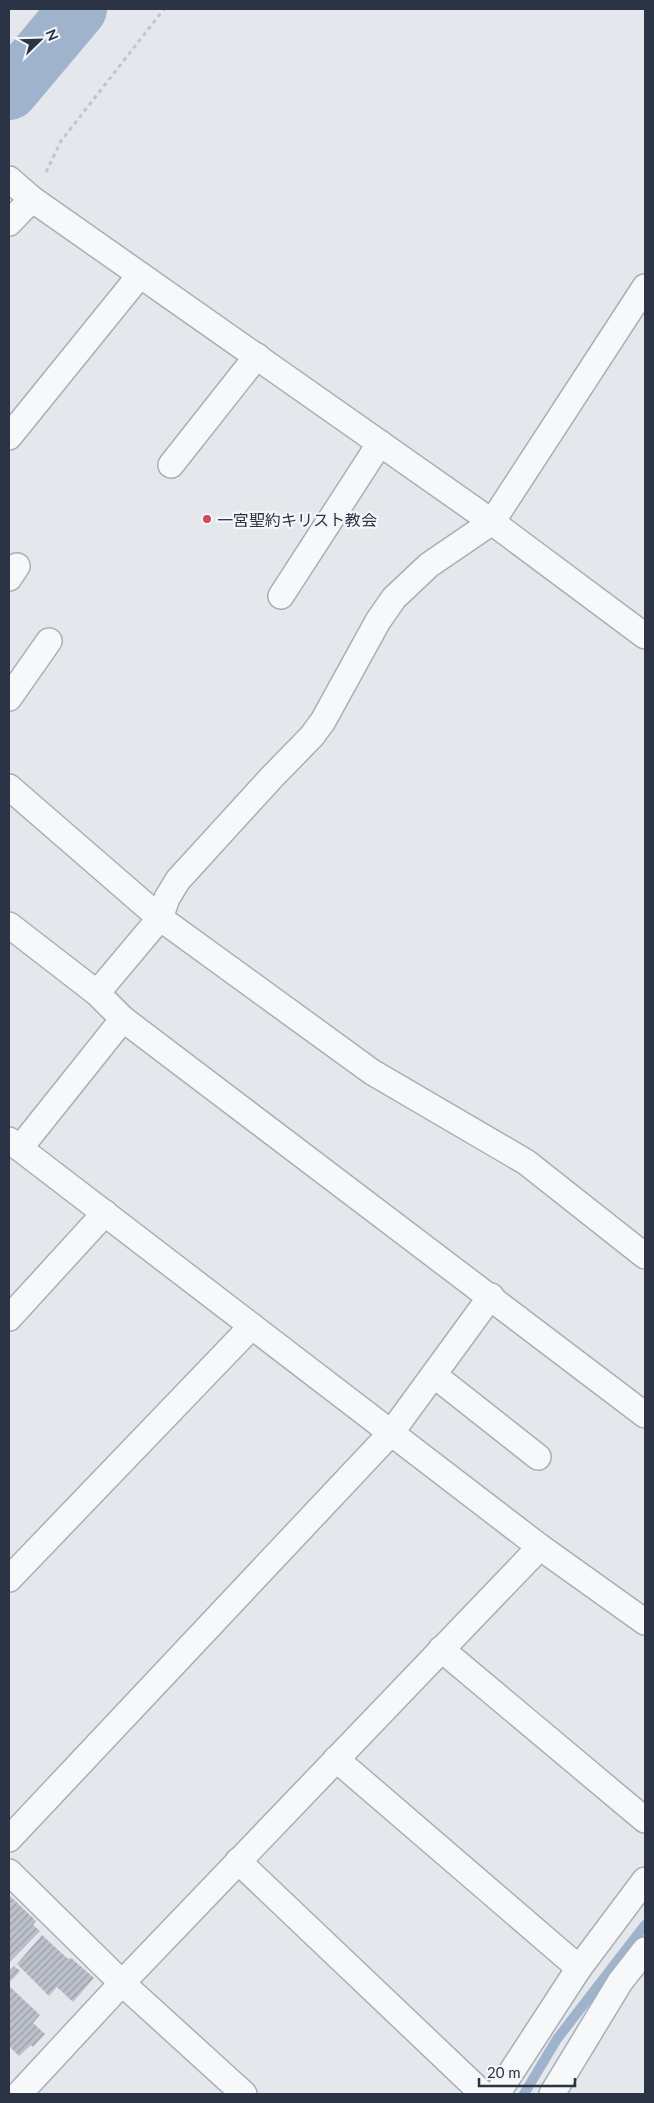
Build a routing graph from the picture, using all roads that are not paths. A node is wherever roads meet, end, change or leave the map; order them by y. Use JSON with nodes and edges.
{"nodes":[{"id":1,"x":9,"y":179,"type":"edge"},
{"id":2,"x":32,"y":199,"type":"junction"},
{"id":3,"x":9,"y":223,"type":"edge"},
{"id":4,"x":140,"y":275,"type":"junction"},
{"id":5,"x":645,"y":287,"type":"edge"},
{"id":6,"x":257,"y":356,"type":"junction"},
{"id":7,"x":9,"y":437,"type":"edge"},
{"id":8,"x":380,"y":443,"type":"junction"},
{"id":9,"x":171,"y":465,"type":"dead end"},
{"id":10,"x":492,"y":522,"type":"junction"},
{"id":11,"x":281,"y":596,"type":"dead end"},
{"id":12,"x":645,"y":636,"type":"edge"},
{"id":13,"x":49,"y":641,"type":"dead end"},
{"id":14,"x":9,"y":698,"type":"edge"},
{"id":15,"x":9,"y":787,"type":"edge"},
{"id":16,"x":160,"y":918,"type":"junction"},
{"id":17,"x":9,"y":925,"type":"edge"},
{"id":18,"x":97,"y":993,"type":"junction"},
{"id":19,"x":122,"y":1019,"type":"junction"},
{"id":20,"x":14,"y":1144,"type":"edge"},
{"id":21,"x":105,"y":1213,"type":"junction"},
{"id":22,"x":645,"y":1256,"type":"edge"},
{"id":23,"x":491,"y":1296,"type":"junction"},
{"id":24,"x":9,"y":1318,"type":"edge"},
{"id":25,"x":252,"y":1326,"type":"junction"},
{"id":26,"x":434,"y":1375,"type":"junction"},
{"id":27,"x":645,"y":1414,"type":"edge"},
{"id":28,"x":391,"y":1433,"type":"junction"},
{"id":29,"x":538,"y":1457,"type":"dead end"},
{"id":30,"x":540,"y":1547,"type":"junction"},
{"id":31,"x":9,"y":1579,"type":"edge"},
{"id":32,"x":645,"y":1622,"type":"edge"},
{"id":33,"x":441,"y":1649,"type":"junction"},
{"id":34,"x":336,"y":1759,"type":"junction"},
{"id":35,"x":645,"y":1820,"type":"edge"},
{"id":36,"x":9,"y":1839,"type":"edge"},
{"id":37,"x":238,"y":1861,"type":"junction"},
{"id":38,"x":9,"y":1872,"type":"edge"},
{"id":39,"x":645,"y":1880,"type":"edge"},
{"id":40,"x":645,"y":1950,"type":"edge"},
{"id":41,"x":579,"y":1968,"type":"junction"},
{"id":42,"x":122,"y":1983,"type":"junction"},
{"id":43,"x":19,"y":2094,"type":"edge"},
{"id":44,"x":244,"y":2094,"type":"edge"},
{"id":45,"x":483,"y":2094,"type":"edge"},
{"id":46,"x":497,"y":2094,"type":"edge"},
{"id":47,"x":552,"y":2094,"type":"edge"}],
"edges":[{"from":1,"to":2,"type":"street"},
{"from":2,"to":3,"type":"street"},
{"from":2,"to":4,"type":"street"},
{"from":4,"to":6,"type":"street"},
{"from":4,"to":7,"type":"street"},
{"from":5,"to":10,"type":"street"},
{"from":6,"to":8,"type":"street"},
{"from":6,"to":9,"type":"street"},
{"from":8,"to":10,"type":"street"},
{"from":8,"to":11,"type":"street"},
{"from":10,"to":12,"type":"street"},
{"from":10,"to":16,"type":"street"},
{"from":13,"to":14,"type":"street"},
{"from":15,"to":16,"type":"street"},
{"from":16,"to":18,"type":"street"},
{"from":16,"to":22,"type":"street"},
{"from":17,"to":18,"type":"street"},
{"from":18,"to":19,"type":"street"},
{"from":19,"to":20,"type":"street"},
{"from":19,"to":23,"type":"street"},
{"from":20,"to":21,"type":"street"},
{"from":21,"to":24,"type":"street"},
{"from":21,"to":25,"type":"street"},
{"from":23,"to":26,"type":"street"},
{"from":23,"to":27,"type":"street"},
{"from":25,"to":28,"type":"street"},
{"from":25,"to":31,"type":"street"},
{"from":26,"to":28,"type":"street"},
{"from":26,"to":29,"type":"street"},
{"from":28,"to":30,"type":"street"},
{"from":28,"to":36,"type":"street"},
{"from":30,"to":32,"type":"street"},
{"from":30,"to":33,"type":"street"},
{"from":33,"to":34,"type":"street"},
{"from":33,"to":35,"type":"street"},
{"from":34,"to":37,"type":"street"},
{"from":34,"to":41,"type":"street"},
{"from":37,"to":42,"type":"street"},
{"from":37,"to":45,"type":"street"},
{"from":38,"to":42,"type":"street"},
{"from":39,"to":41,"type":"street"},
{"from":40,"to":47,"type":"street"},
{"from":41,"to":46,"type":"street"},
{"from":42,"to":43,"type":"street"},
{"from":42,"to":44,"type":"street"}]}
